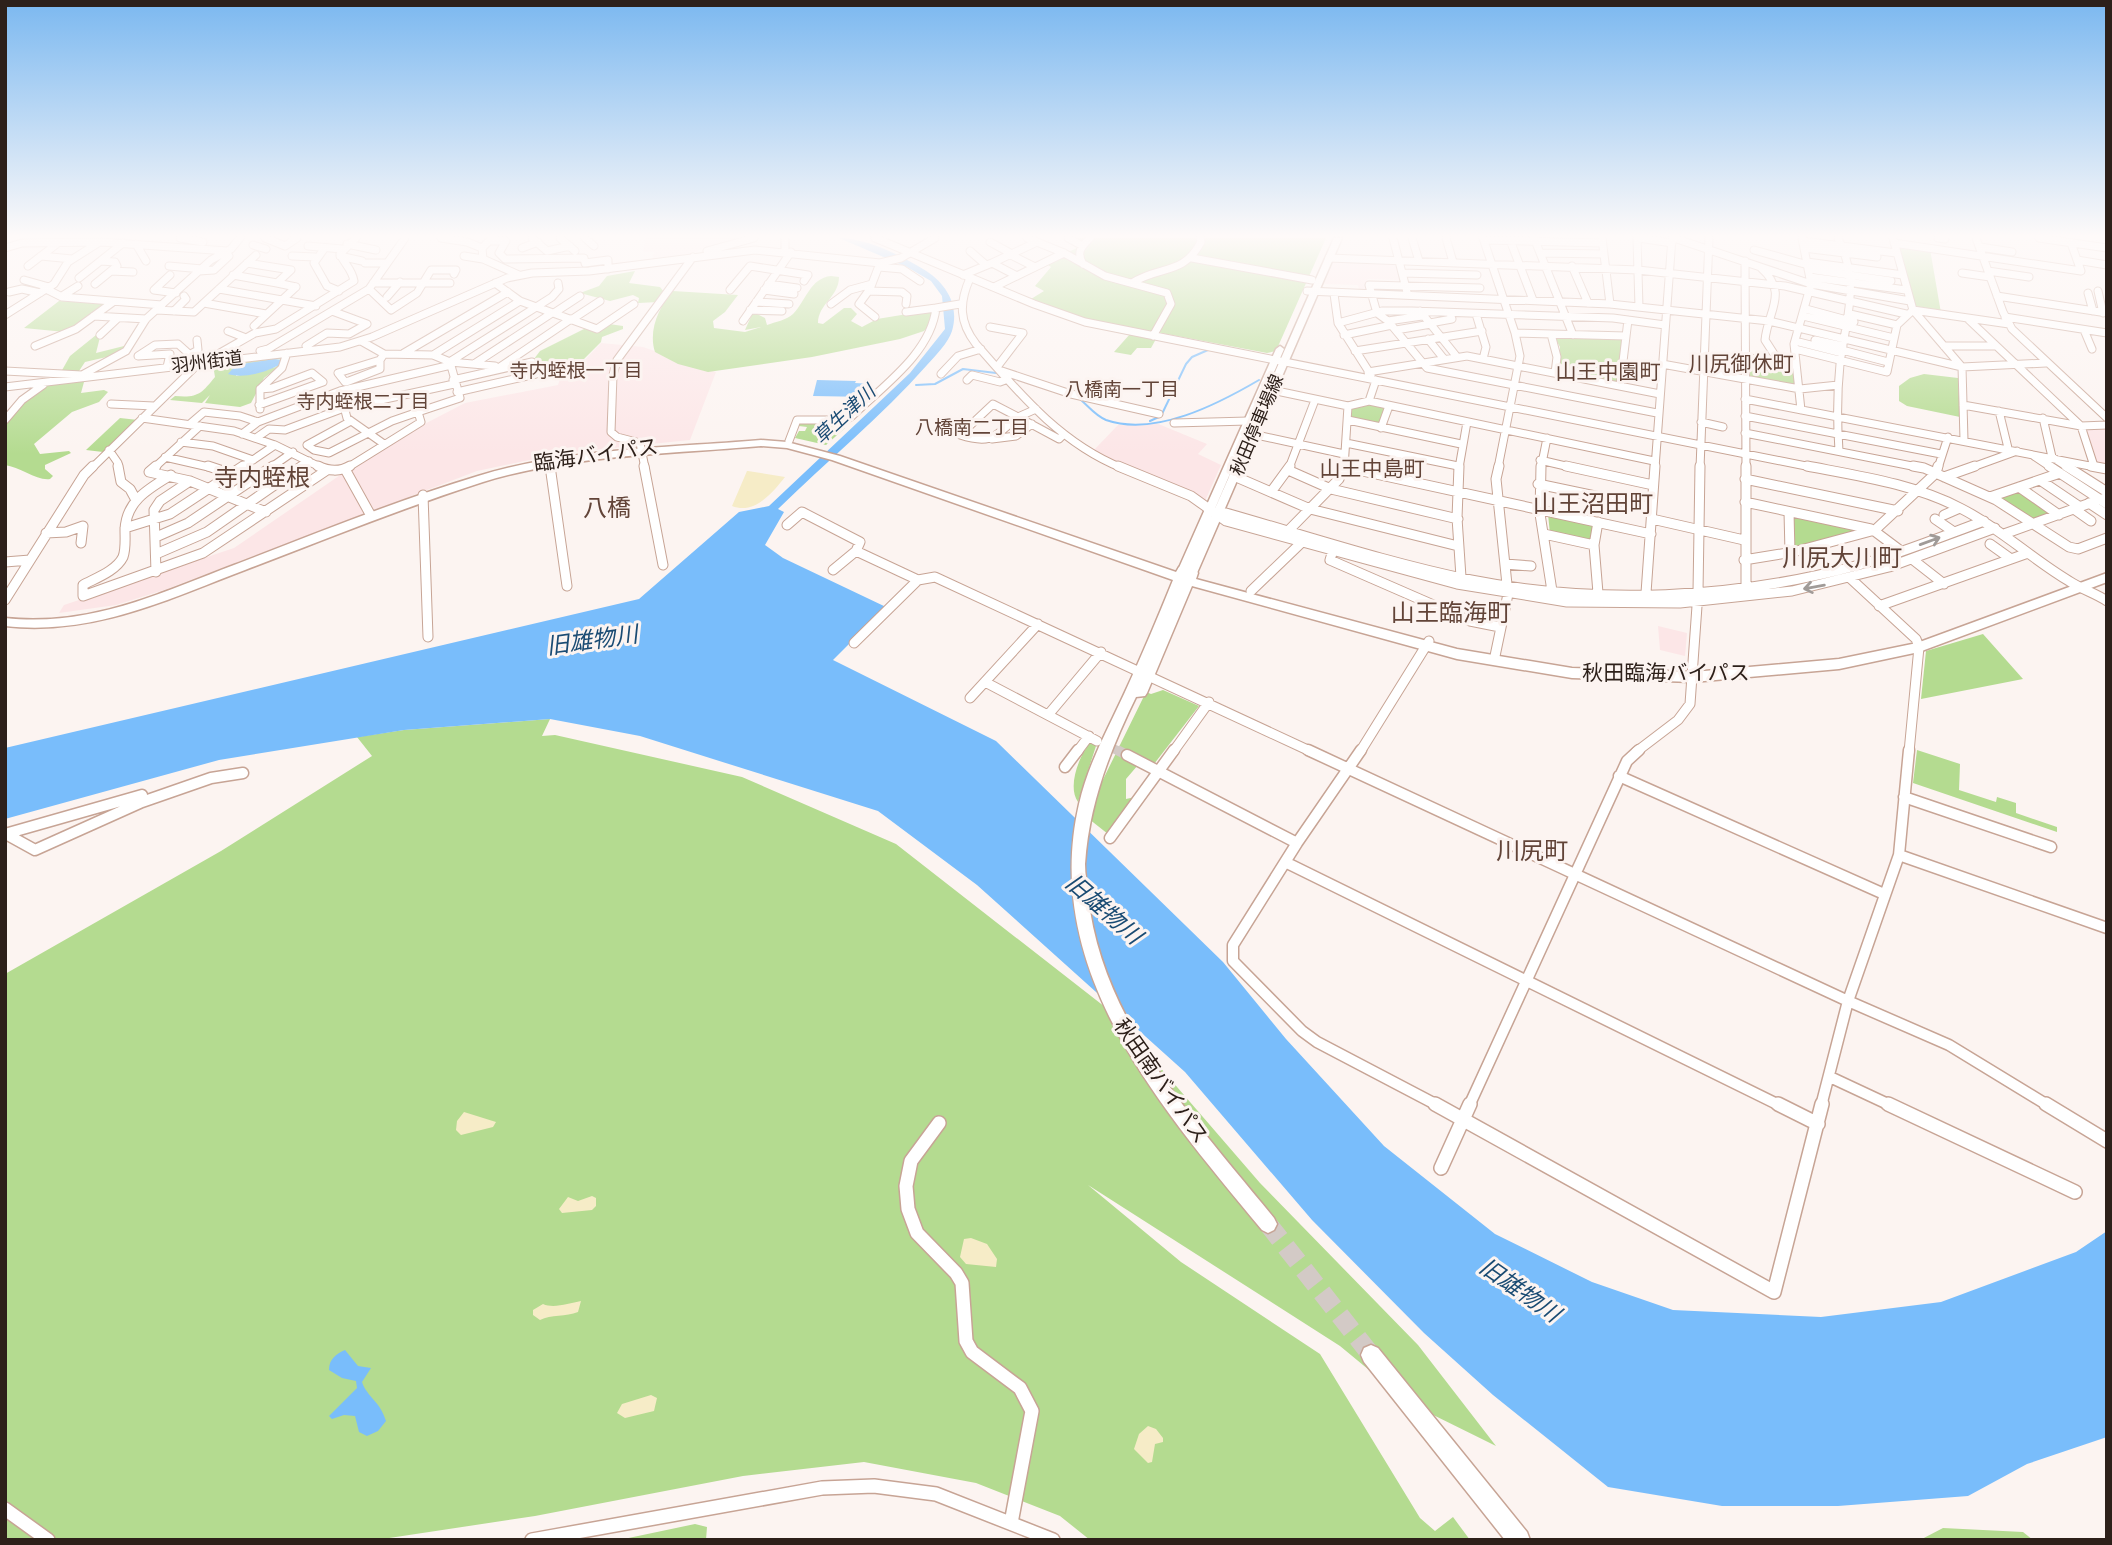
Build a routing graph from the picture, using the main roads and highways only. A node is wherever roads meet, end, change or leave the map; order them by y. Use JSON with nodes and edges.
{"nodes":[{"id":1,"x":1302,"y":310,"type":"edge"},
{"id":2,"x":1280,"y":360,"type":"junction"},
{"id":3,"x":641,"y":450,"type":"junction"},
{"id":4,"x":821,"y":451,"type":"junction"},
{"id":5,"x":423,"y":496,"type":"junction"},
{"id":6,"x":1215,"y":510,"type":"junction"},
{"id":7,"x":2107,"y":570,"type":"edge"},
{"id":8,"x":1186,"y":575,"type":"junction"},
{"id":9,"x":2107,"y":577,"type":"edge"},
{"id":10,"x":2075,"y":585,"type":"junction"},
{"id":11,"x":5,"y":615,"type":"edge"},
{"id":12,"x":5,"y":622,"type":"edge"},
{"id":13,"x":1427,"y":643,"type":"junction"},
{"id":14,"x":1693,"y":673,"type":"junction"},
{"id":15,"x":1268,"y":1224,"type":"tunnel mouth"},
{"id":16,"x":1370,"y":1355,"type":"tunnel mouth"},
{"id":17,"x":1519,"y":1540,"type":"edge"}],
"edges":[{"from":1,"to":2,"type":"main road","name":"秋田停車場線"},
{"from":2,"to":6,"type":"main road","name":"秋田停車場線"},
{"from":2,"to":6,"type":"main road","name":"秋田停車場線"},
{"from":3,"to":4,"type":"highway","name":"臨海バイパス"},
{"from":3,"to":4,"type":"highway","name":"臨海バイパス"},
{"from":3,"to":5,"type":"highway","name":"臨海バイパス"},
{"from":3,"to":5,"type":"highway","name":"臨海バイパス"},
{"from":4,"to":8,"type":"highway","name":"臨海バイパス"},
{"from":5,"to":11,"type":"highway","name":"臨海バイパス"},
{"from":5,"to":12,"type":"highway","name":"臨海バイパス"},
{"from":6,"to":8,"type":"main road","name":"秋田停車場線"},
{"from":7,"to":10,"type":"highway","name":"秋田臨海バイパス"},
{"from":8,"to":13,"type":"highway","name":"秋田臨海バイパス"},
{"from":8,"to":13,"type":"highway","name":"秋田臨海バイパス"},
{"from":8,"to":15,"type":"highway","name":"秋田南バイパス"},
{"from":9,"to":10,"type":"highway","name":"秋田臨海バイパス"},
{"from":10,"to":14,"type":"highway","name":"秋田臨海バイパス"},
{"from":13,"to":14,"type":"highway","name":"秋田臨海バイパス"},
{"from":13,"to":14,"type":"highway","name":"秋田臨海バイパス"},
{"from":16,"to":17,"type":"highway"}]}
